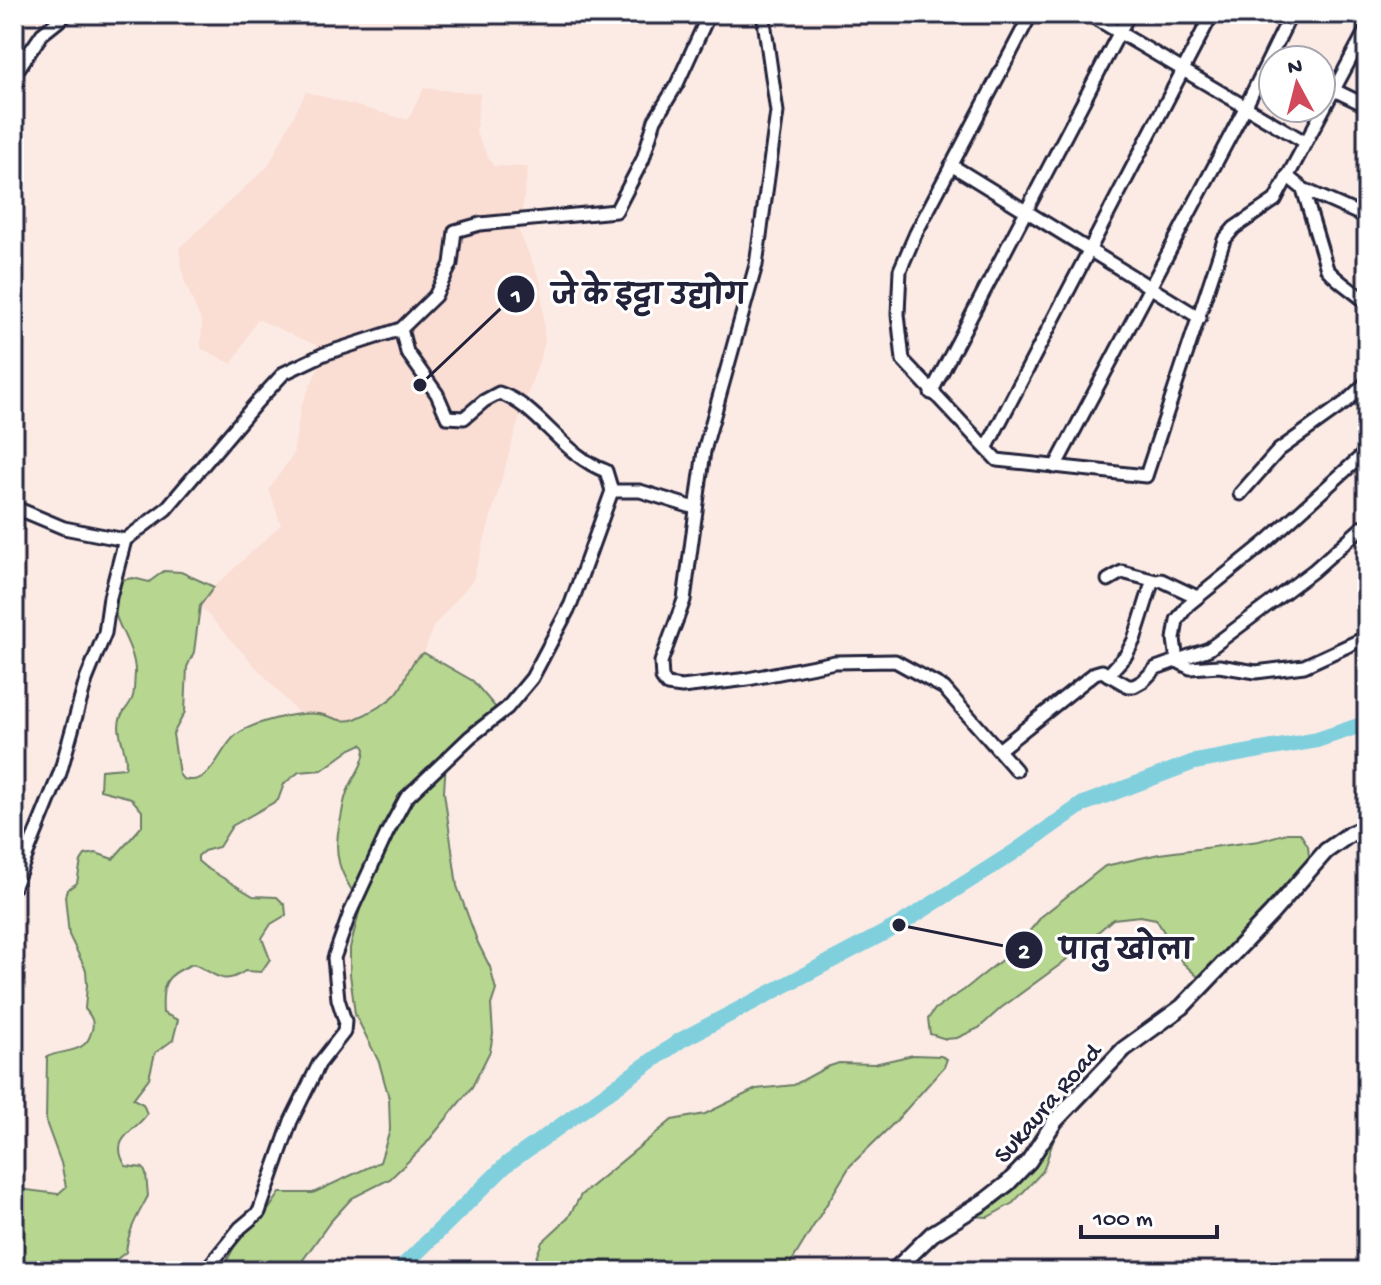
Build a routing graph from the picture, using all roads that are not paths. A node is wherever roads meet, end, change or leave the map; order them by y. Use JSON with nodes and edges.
{"nodes":[{"id":1,"x":67,"y":14,"type":"edge"},
{"id":2,"x":709,"y":14,"type":"edge"},
{"id":3,"x":763,"y":14,"type":"edge"},
{"id":4,"x":1031,"y":14,"type":"edge"},
{"id":5,"x":1088,"y":14,"type":"edge"},
{"id":6,"x":1129,"y":14,"type":"edge"},
{"id":7,"x":1212,"y":14,"type":"edge"},
{"id":8,"x":1291,"y":14,"type":"edge"},
{"id":9,"x":1367,"y":28,"type":"edge"},
{"id":10,"x":1120,"y":32,"type":"junction"},
{"id":11,"x":1184,"y":69,"type":"junction"},
{"id":12,"x":14,"y":75,"type":"edge"},
{"id":13,"x":1337,"y":80,"type":"edge"},
{"id":14,"x":1337,"y":91,"type":"edge"},
{"id":15,"x":1367,"y":106,"type":"edge"},
{"id":16,"x":1245,"y":108,"type":"junction"},
{"id":17,"x":1314,"y":124,"type":"edge"},
{"id":18,"x":1305,"y":142,"type":"junction"},
{"id":19,"x":951,"y":165,"type":"junction"},
{"id":20,"x":1287,"y":176,"type":"junction"},
{"id":21,"x":1303,"y":189,"type":"junction"},
{"id":22,"x":1026,"y":209,"type":"junction"},
{"id":23,"x":1357,"y":213,"type":"dead end"},
{"id":24,"x":1090,"y":249,"type":"junction"},
{"id":25,"x":1150,"y":286,"type":"junction"},
{"id":26,"x":1367,"y":303,"type":"edge"},
{"id":27,"x":1200,"y":318,"type":"junction"},
{"id":28,"x":401,"y":329,"type":"junction"},
{"id":29,"x":1367,"y":382,"type":"edge"},
{"id":30,"x":931,"y":393,"type":"junction"},
{"id":31,"x":987,"y":447,"type":"junction"},
{"id":32,"x":1367,"y":451,"type":"edge"},
{"id":33,"x":1055,"y":467,"type":"junction"},
{"id":34,"x":612,"y":491,"type":"junction"},
{"id":35,"x":1240,"y":494,"type":"dead end"},
{"id":36,"x":14,"y":507,"type":"edge"},
{"id":37,"x":695,"y":508,"type":"junction"},
{"id":38,"x":1367,"y":523,"type":"edge"},
{"id":39,"x":125,"y":540,"type":"junction"},
{"id":40,"x":1108,"y":580,"type":"dead end"},
{"id":41,"x":1156,"y":581,"type":"junction"},
{"id":42,"x":1197,"y":597,"type":"junction"},
{"id":43,"x":1367,"y":637,"type":"edge"},
{"id":44,"x":1177,"y":661,"type":"junction"},
{"id":45,"x":1108,"y":675,"type":"junction"},
{"id":46,"x":1000,"y":749,"type":"junction"},
{"id":47,"x":1016,"y":770,"type":"dead end"},
{"id":48,"x":1367,"y":827,"type":"edge"},
{"id":49,"x":14,"y":886,"type":"edge"},
{"id":50,"x":205,"y":1271,"type":"edge"},
{"id":51,"x":894,"y":1271,"type":"edge"}],
"edges":[{"from":1,"to":12,"type":"street"},
{"from":2,"to":28,"type":"street"},
{"from":3,"to":37,"type":"street"},
{"from":4,"to":19,"type":"street"},
{"from":5,"to":10,"type":"street"},
{"from":6,"to":10,"type":"street"},
{"from":7,"to":11,"type":"street"},
{"from":8,"to":16,"type":"street"},
{"from":9,"to":13,"type":"street"},
{"from":10,"to":11,"type":"street"},
{"from":10,"to":22,"type":"street"},
{"from":11,"to":16,"type":"street"},
{"from":11,"to":24,"type":"street"},
{"from":14,"to":15,"type":"street"},
{"from":16,"to":18,"type":"street"},
{"from":16,"to":25,"type":"street"},
{"from":17,"to":18,"type":"street"},
{"from":18,"to":20,"type":"street"},
{"from":19,"to":22,"type":"street"},
{"from":19,"to":30,"type":"street"},
{"from":20,"to":21,"type":"street"},
{"from":20,"to":27,"type":"street"},
{"from":21,"to":23,"type":"street"},
{"from":21,"to":26,"type":"street"},
{"from":22,"to":24,"type":"street"},
{"from":22,"to":30,"type":"street"},
{"from":24,"to":25,"type":"street"},
{"from":24,"to":31,"type":"street"},
{"from":25,"to":27,"type":"street"},
{"from":25,"to":33,"type":"street"},
{"from":27,"to":33,"type":"street"},
{"from":28,"to":34,"type":"street"},
{"from":28,"to":39,"type":"street"},
{"from":29,"to":35,"type":"street"},
{"from":30,"to":31,"type":"street"},
{"from":31,"to":33,"type":"street"},
{"from":32,"to":42,"type":"street"},
{"from":34,"to":37,"type":"street"},
{"from":34,"to":50,"type":"street"},
{"from":36,"to":39,"type":"street"},
{"from":37,"to":46,"type":"street"},
{"from":38,"to":44,"type":"street"},
{"from":39,"to":49,"type":"street"},
{"from":40,"to":41,"type":"street"},
{"from":41,"to":42,"type":"street"},
{"from":41,"to":45,"type":"street"},
{"from":42,"to":44,"type":"street"},
{"from":43,"to":44,"type":"street"},
{"from":44,"to":45,"type":"street"},
{"from":45,"to":46,"type":"street"},
{"from":46,"to":47,"type":"street"},
{"from":48,"to":51,"type":"street","name":"Sukaura Road"}]}
